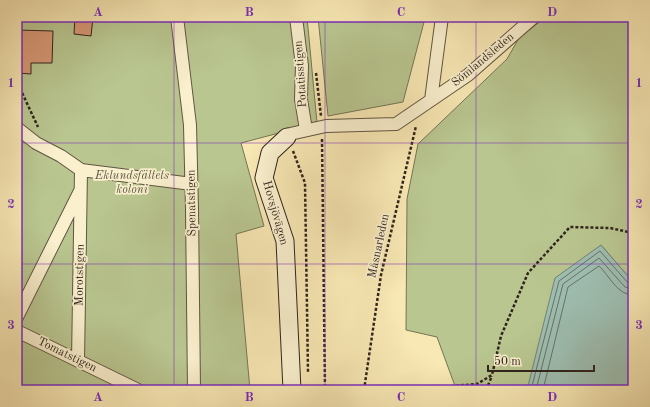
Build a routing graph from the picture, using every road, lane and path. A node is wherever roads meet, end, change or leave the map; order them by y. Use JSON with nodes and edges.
{"nodes":[{"id":1,"x":177,"y":17,"type":"edge"},
{"id":2,"x":296,"y":17,"type":"edge"},
{"id":3,"x":442,"y":17,"type":"edge"},
{"id":4,"x":534,"y":17,"type":"edge"},
{"id":5,"x":316,"y":71,"type":"dead end"},
{"id":6,"x":18,"y":84,"type":"edge"},
{"id":7,"x":431,"y":100,"type":"junction"},
{"id":8,"x":420,"y":108,"type":"junction"},
{"id":9,"x":321,"y":118,"type":"dead end"},
{"id":10,"x":306,"y":130,"type":"junction"},
{"id":11,"x":19,"y":133,"type":"edge"},
{"id":12,"x":322,"y":133,"type":"dead end"},
{"id":13,"x":287,"y":137,"type":"junction"},
{"id":14,"x":48,"y":149,"type":"junction"},
{"id":15,"x":81,"y":170,"type":"junction"},
{"id":16,"x":192,"y":184,"type":"junction"},
{"id":17,"x":81,"y":189,"type":"junction"},
{"id":18,"x":633,"y":233,"type":"edge"},
{"id":19,"x":17,"y":317,"type":"edge"},
{"id":20,"x":17,"y":331,"type":"edge"},
{"id":21,"x":78,"y":361,"type":"junction"},
{"id":22,"x":308,"y":374,"type":"dead end"},
{"id":23,"x":492,"y":375,"type":"junction"},
{"id":24,"x":454,"y":386,"type":"junction"},
{"id":25,"x":138,"y":390,"type":"edge"},
{"id":26,"x":194,"y":390,"type":"edge"},
{"id":27,"x":292,"y":390,"type":"edge"},
{"id":28,"x":325,"y":390,"type":"edge"},
{"id":29,"x":364,"y":390,"type":"edge"},
{"id":30,"x":406,"y":390,"type":"edge"},
{"id":31,"x":458,"y":390,"type":"edge"},
{"id":32,"x":486,"y":390,"type":"edge"}],
"edges":[{"from":1,"to":16,"type":"street","name":"Spenatstigen"},
{"from":2,"to":10,"type":"street","name":"Potatisstigen"},
{"from":3,"to":7,"type":"street"},
{"from":4,"to":7,"type":"street","name":"Sömlandsleden"},
{"from":5,"to":9,"type":"path"},
{"from":6,"to":14,"type":"path"},
{"from":7,"to":8,"type":"street","name":"Hovsjövägen"},
{"from":8,"to":10,"type":"street","name":"Hovsjövägen"},
{"from":8,"to":29,"type":"path","name":"Måsnarleden"},
{"from":10,"to":13,"type":"street","name":"Hovsjövägen"},
{"from":11,"to":14,"type":"street"},
{"from":12,"to":28,"type":"path"},
{"from":13,"to":22,"type":"path"},
{"from":13,"to":27,"type":"street","name":"Hovsjövägen"},
{"from":14,"to":15,"type":"street"},
{"from":15,"to":16,"type":"street"},
{"from":15,"to":17,"type":"street","name":"Morotstigen"},
{"from":16,"to":26,"type":"street","name":"Spenatstigen"},
{"from":17,"to":19,"type":"street","name":"Morotstigen"},
{"from":17,"to":21,"type":"street","name":"Morotstigen"},
{"from":18,"to":23,"type":"path"},
{"from":20,"to":21,"type":"street","name":"Tomatstigen"},
{"from":21,"to":25,"type":"street","name":"Tomatstigen"},
{"from":23,"to":24,"type":"path"},
{"from":23,"to":32,"type":"path"},
{"from":24,"to":30,"type":"path"},
{"from":24,"to":31,"type":"path"}]}
